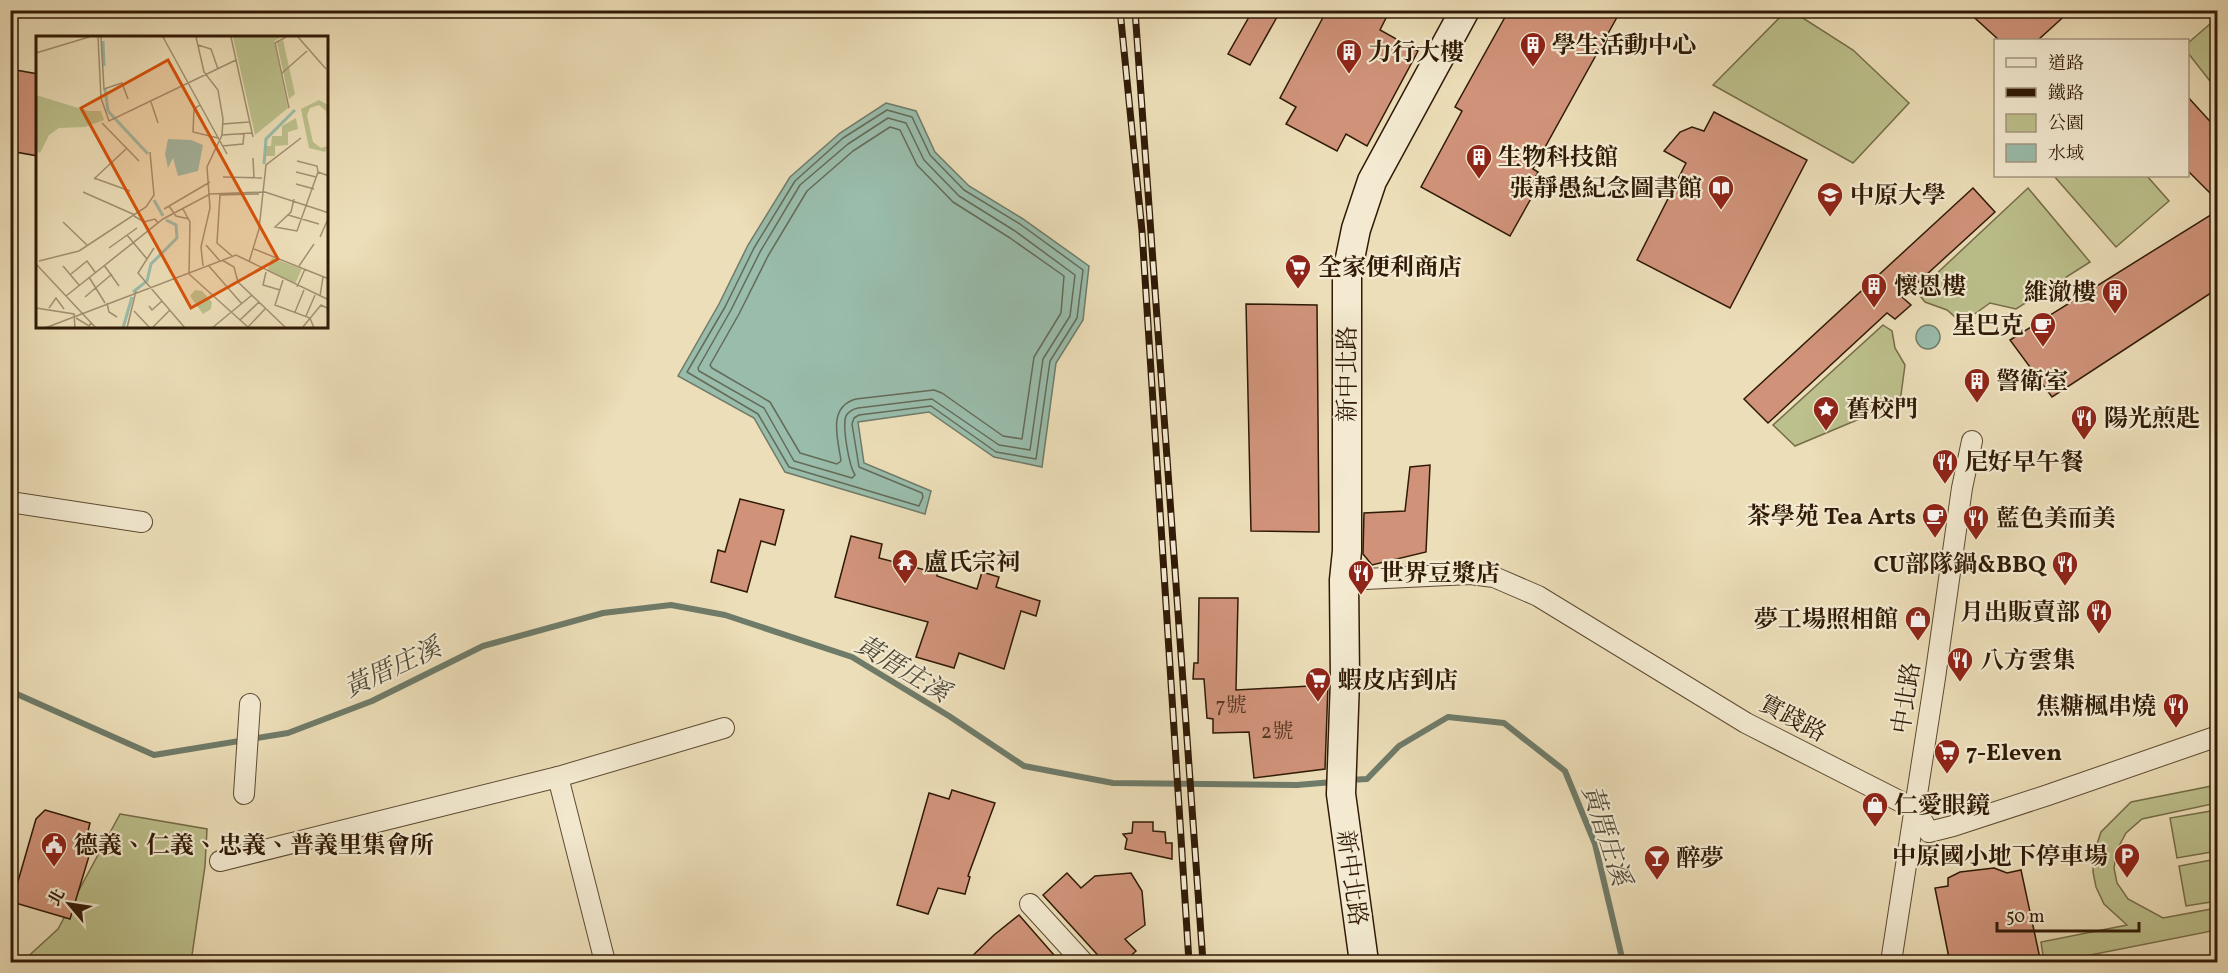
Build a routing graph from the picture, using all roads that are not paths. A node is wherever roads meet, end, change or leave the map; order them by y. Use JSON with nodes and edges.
{"nodes":[{"id":1,"x":1465,"y":10,"type":"edge"},
{"id":2,"x":1972,"y":441,"type":"dead end"},
{"id":3,"x":10,"y":502,"type":"edge"},
{"id":4,"x":142,"y":522,"type":"dead end"},
{"id":5,"x":1344,"y":580,"type":"junction"},
{"id":6,"x":250,"y":704,"type":"dead end"},
{"id":7,"x":724,"y":728,"type":"dead end"},
{"id":8,"x":2217,"y":736,"type":"edge"},
{"id":9,"x":558,"y":777,"type":"junction"},
{"id":10,"x":244,"y":794,"type":"dead end"},
{"id":11,"x":1915,"y":809,"type":"junction"},
{"id":12,"x":220,"y":861,"type":"dead end"},
{"id":13,"x":1030,"y":904,"type":"dead end"},
{"id":14,"x":605,"y":963,"type":"edge"},
{"id":15,"x":1083,"y":963,"type":"edge"},
{"id":16,"x":1364,"y":963,"type":"edge"},
{"id":17,"x":1891,"y":963,"type":"edge"}],
"edges":[{"from":1,"to":5,"type":"street","name":"新中北路"},
{"from":2,"to":11,"type":"street","name":"中北路"},
{"from":3,"to":4,"type":"street"},
{"from":5,"to":11,"type":"street","name":"實踐路"},
{"from":5,"to":16,"type":"street","name":"新中北路"},
{"from":6,"to":10,"type":"street"},
{"from":7,"to":9,"type":"street"},
{"from":8,"to":11,"type":"street","name":"實踐路"},
{"from":9,"to":12,"type":"street"},
{"from":9,"to":14,"type":"street"},
{"from":11,"to":17,"type":"street","name":"中北路"},
{"from":13,"to":15,"type":"street"}]}
